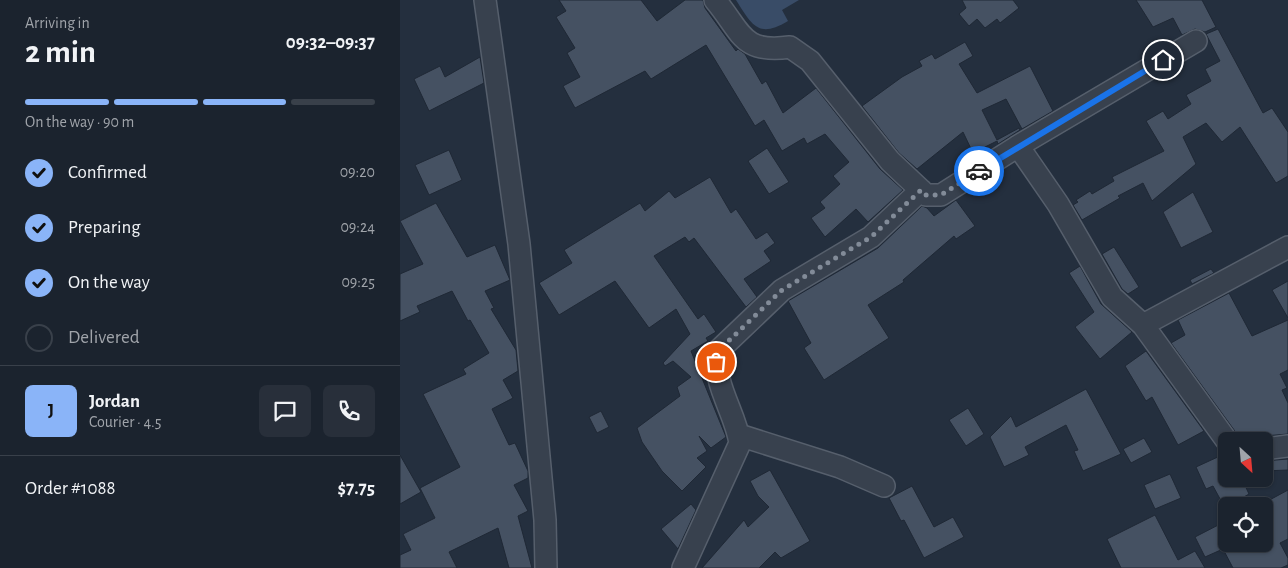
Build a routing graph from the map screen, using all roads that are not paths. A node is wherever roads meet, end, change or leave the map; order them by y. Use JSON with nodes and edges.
{"nodes":[{"id":1,"x":485,"y":0,"type":"edge"},
{"id":2,"x":715,"y":0,"type":"edge"},
{"id":3,"x":1196,"y":41,"type":"dead end"},
{"id":4,"x":1018,"y":146,"type":"junction"},
{"id":5,"x":921,"y":190,"type":"junction"},
{"id":6,"x":1288,"y":247,"type":"edge"},
{"id":7,"x":1143,"y":325,"type":"junction"},
{"id":8,"x":1220,"y":432,"type":"edge"},
{"id":9,"x":739,"y":435,"type":"junction"},
{"id":10,"x":1288,"y":446,"type":"edge"},
{"id":11,"x":1273,"y":448,"type":"edge"},
{"id":12,"x":884,"y":486,"type":"dead end"},
{"id":13,"x":546,"y":568,"type":"edge"},
{"id":14,"x":683,"y":568,"type":"edge"}],
"edges":[{"from":1,"to":13,"type":"street"},
{"from":2,"to":5,"type":"street"},
{"from":3,"to":4,"type":"street"},
{"from":4,"to":5,"type":"street"},
{"from":4,"to":7,"type":"street"},
{"from":5,"to":9,"type":"street"},
{"from":6,"to":7,"type":"street"},
{"from":7,"to":8,"type":"street"},
{"from":9,"to":12,"type":"street"},
{"from":9,"to":14,"type":"street"},
{"from":10,"to":11,"type":"street"}]}
